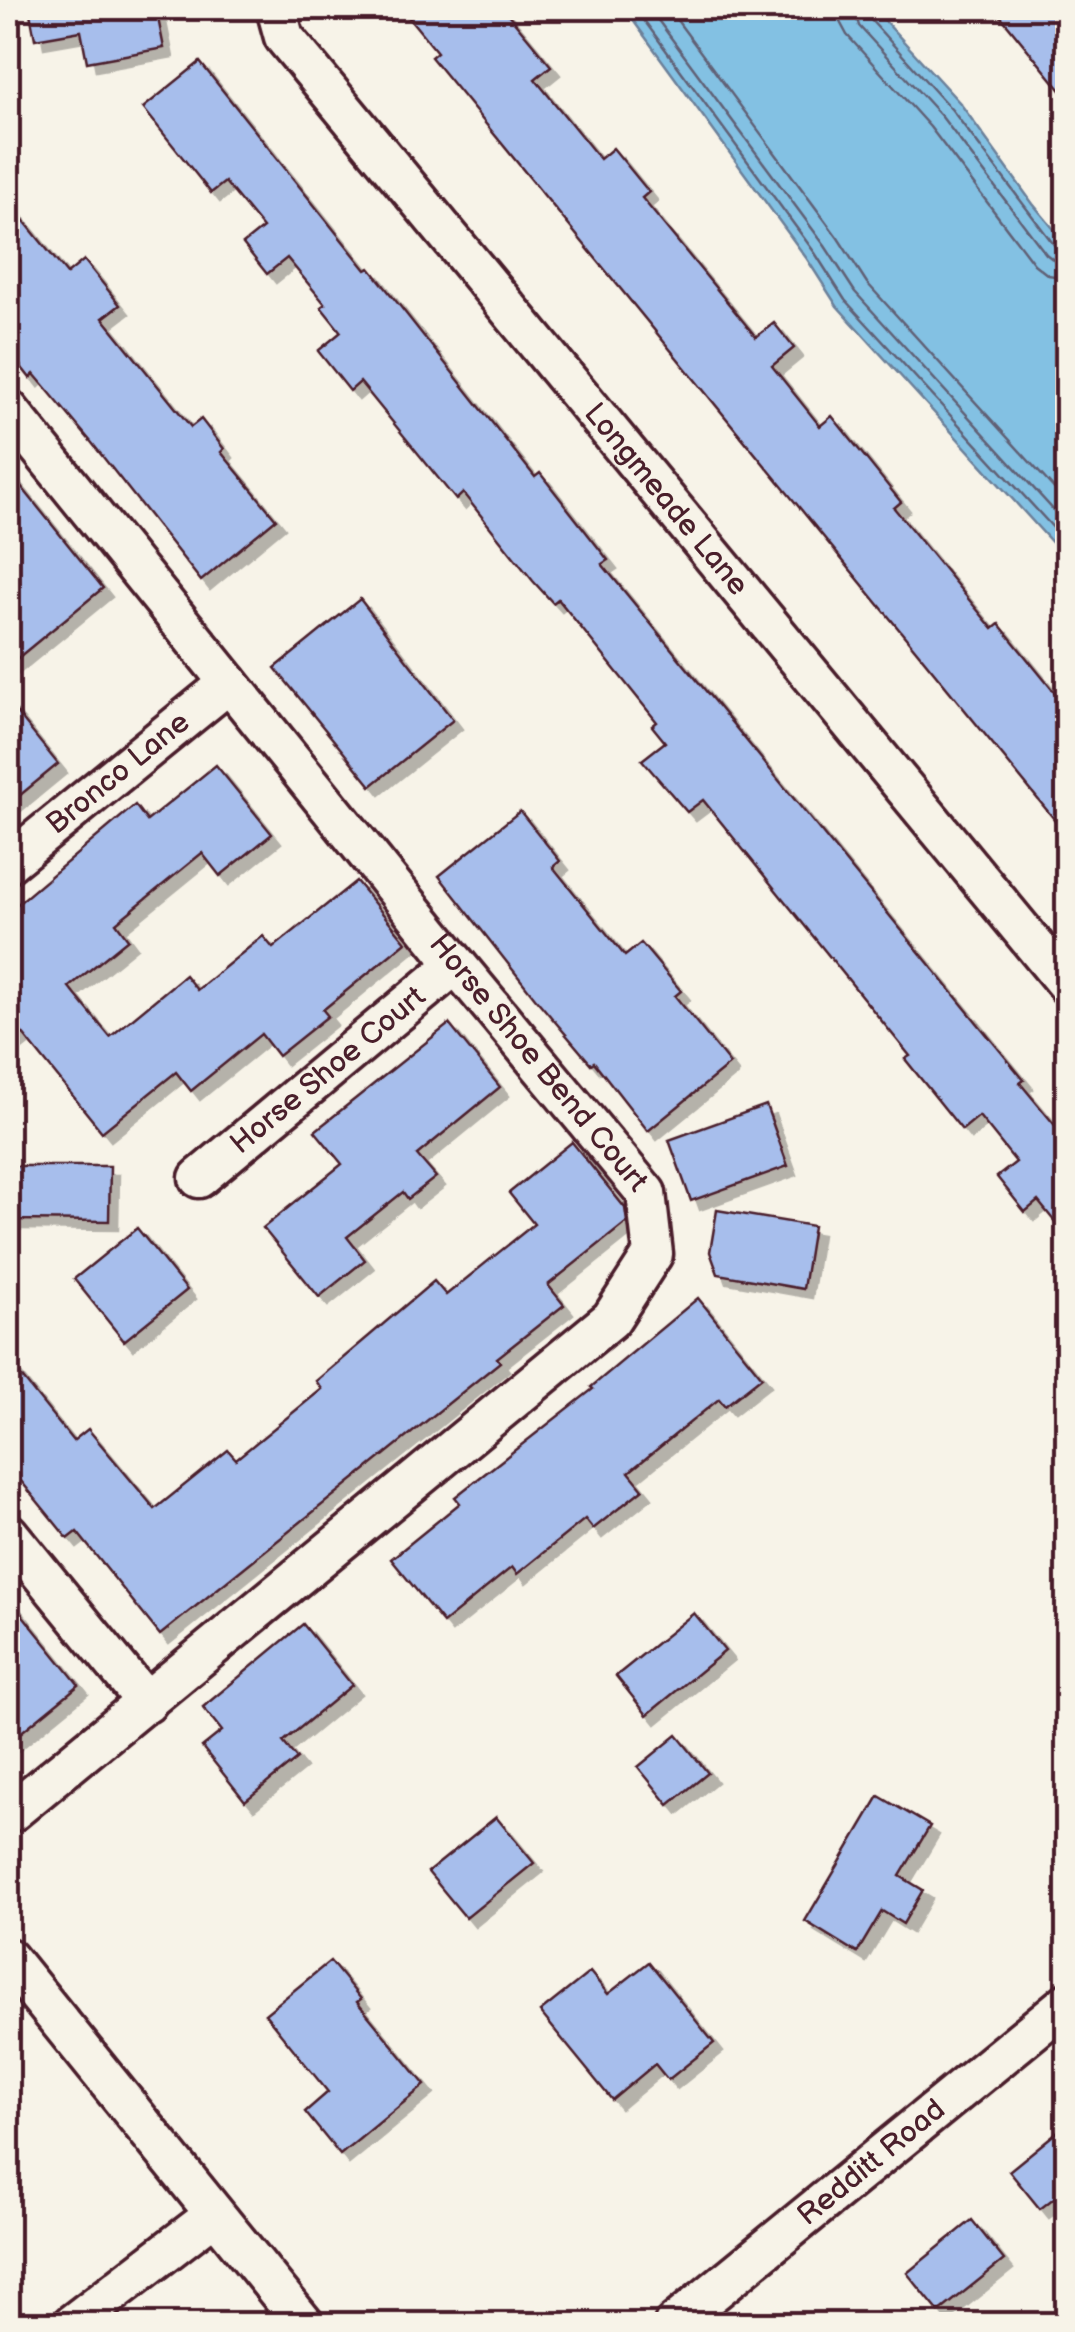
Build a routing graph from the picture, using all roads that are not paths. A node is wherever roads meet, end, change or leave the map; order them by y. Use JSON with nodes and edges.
{"nodes":[{"id":1,"x":276,"y":8,"type":"edge"},
{"id":2,"x":8,"y":409,"type":"edge"},
{"id":3,"x":229,"y":682,"type":"junction"},
{"id":4,"x":8,"y":863,"type":"edge"},
{"id":5,"x":456,"y":964,"type":"junction"},
{"id":6,"x":1068,"y":986,"type":"edge"},
{"id":7,"x":199,"y":1178,"type":"dead end"},
{"id":8,"x":8,"y":1533,"type":"edge"},
{"id":9,"x":147,"y":1703,"type":"junction"},
{"id":10,"x":13,"y":1811,"type":"dead end"},
{"id":11,"x":8,"y":1958,"type":"edge"},
{"id":12,"x":1068,"y":2002,"type":"edge"},
{"id":13,"x":214,"y":2215,"type":"junction"},
{"id":14,"x":72,"y":2324,"type":"edge"},
{"id":15,"x":304,"y":2324,"type":"edge"},
{"id":16,"x":674,"y":2324,"type":"edge"}],
"edges":[{"from":1,"to":6,"type":"street","name":"Longmeade Lane"},
{"from":2,"to":3,"type":"street","name":"Horse Shoe Bend Court"},
{"from":3,"to":4,"type":"street","name":"Bronco Lane"},
{"from":3,"to":5,"type":"street","name":"Horse Shoe Bend Court"},
{"from":5,"to":7,"type":"street","name":"Horse Shoe Court"},
{"from":5,"to":9,"type":"street","name":"Horse Shoe Bend Court"},
{"from":8,"to":9,"type":"street"},
{"from":9,"to":10,"type":"street","name":"Horse Shoe Bend Court"},
{"from":11,"to":13,"type":"street"},
{"from":12,"to":16,"type":"street","name":"Redditt Road"},
{"from":13,"to":14,"type":"street"},
{"from":13,"to":15,"type":"street"}]}
